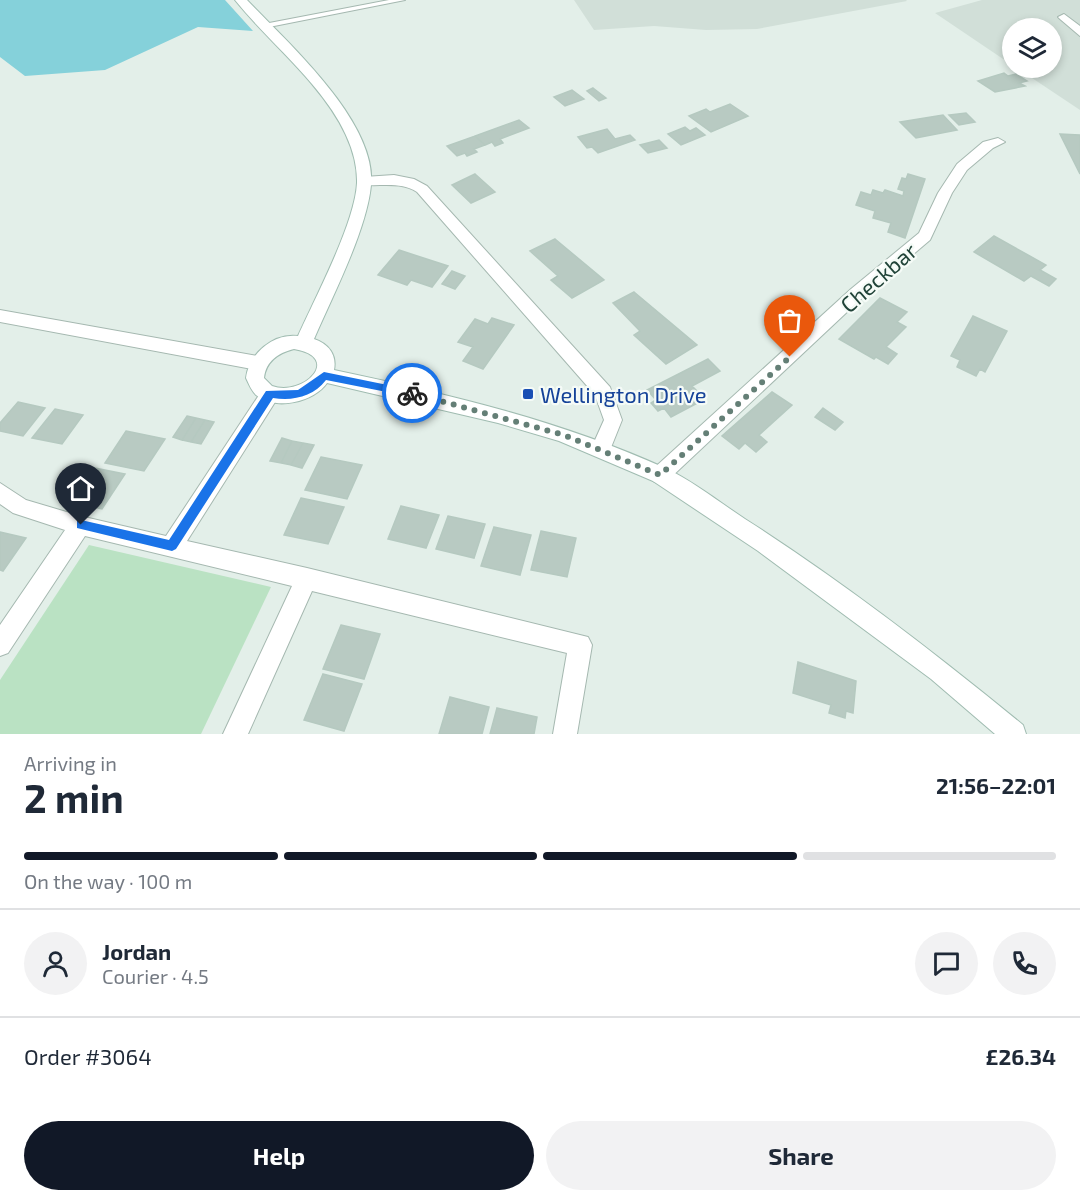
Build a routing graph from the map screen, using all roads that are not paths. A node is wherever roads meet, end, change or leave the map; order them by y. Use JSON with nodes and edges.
{"nodes":[{"id":1,"x":241,"y":0,"type":"edge"},
{"id":2,"x":401,"y":0,"type":"edge"},
{"id":3,"x":1080,"y":14,"type":"edge"},
{"id":4,"x":264,"y":26,"type":"junction"},
{"id":5,"x":1080,"y":32,"type":"edge"},
{"id":6,"x":998,"y":142,"type":"dead end"},
{"id":7,"x":364,"y":181,"type":"junction"},
{"id":8,"x":0,"y":316,"type":"edge"},
{"id":9,"x":304,"y":343,"type":"junction"},
{"id":10,"x":258,"y":363,"type":"junction"},
{"id":11,"x":324,"y":375,"type":"junction"},
{"id":12,"x":270,"y":394,"type":"junction"},
{"id":13,"x":602,"y":449,"type":"junction"},
{"id":14,"x":660,"y":475,"type":"junction"},
{"id":15,"x":0,"y":492,"type":"edge"},
{"id":16,"x":81,"y":525,"type":"junction"},
{"id":17,"x":172,"y":546,"type":"junction"},
{"id":18,"x":307,"y":578,"type":"junction"},
{"id":19,"x":0,"y":645,"type":"edge"},
{"id":20,"x":235,"y":734,"type":"edge"},
{"id":21,"x":565,"y":734,"type":"edge"},
{"id":22,"x":1014,"y":734,"type":"edge"}],
"edges":[{"from":1,"to":4,"type":"street"},
{"from":2,"to":4,"type":"lane"},
{"from":3,"to":5,"type":"street"},
{"from":4,"to":7,"type":"street"},
{"from":6,"to":14,"type":"street","name":"Checkbar"},
{"from":7,"to":9,"type":"street"},
{"from":7,"to":13,"type":"street"},
{"from":8,"to":10,"type":"street"},
{"from":9,"to":10,"type":"street"},
{"from":9,"to":11,"type":"street"},
{"from":10,"to":12,"type":"street"},
{"from":11,"to":12,"type":"street"},
{"from":11,"to":13,"type":"street"},
{"from":12,"to":17,"type":"street"},
{"from":13,"to":14,"type":"street"},
{"from":14,"to":22,"type":"street"},
{"from":15,"to":16,"type":"street"},
{"from":16,"to":17,"type":"street"},
{"from":16,"to":19,"type":"street"},
{"from":17,"to":18,"type":"street"},
{"from":18,"to":20,"type":"street"},
{"from":18,"to":21,"type":"street"}]}
